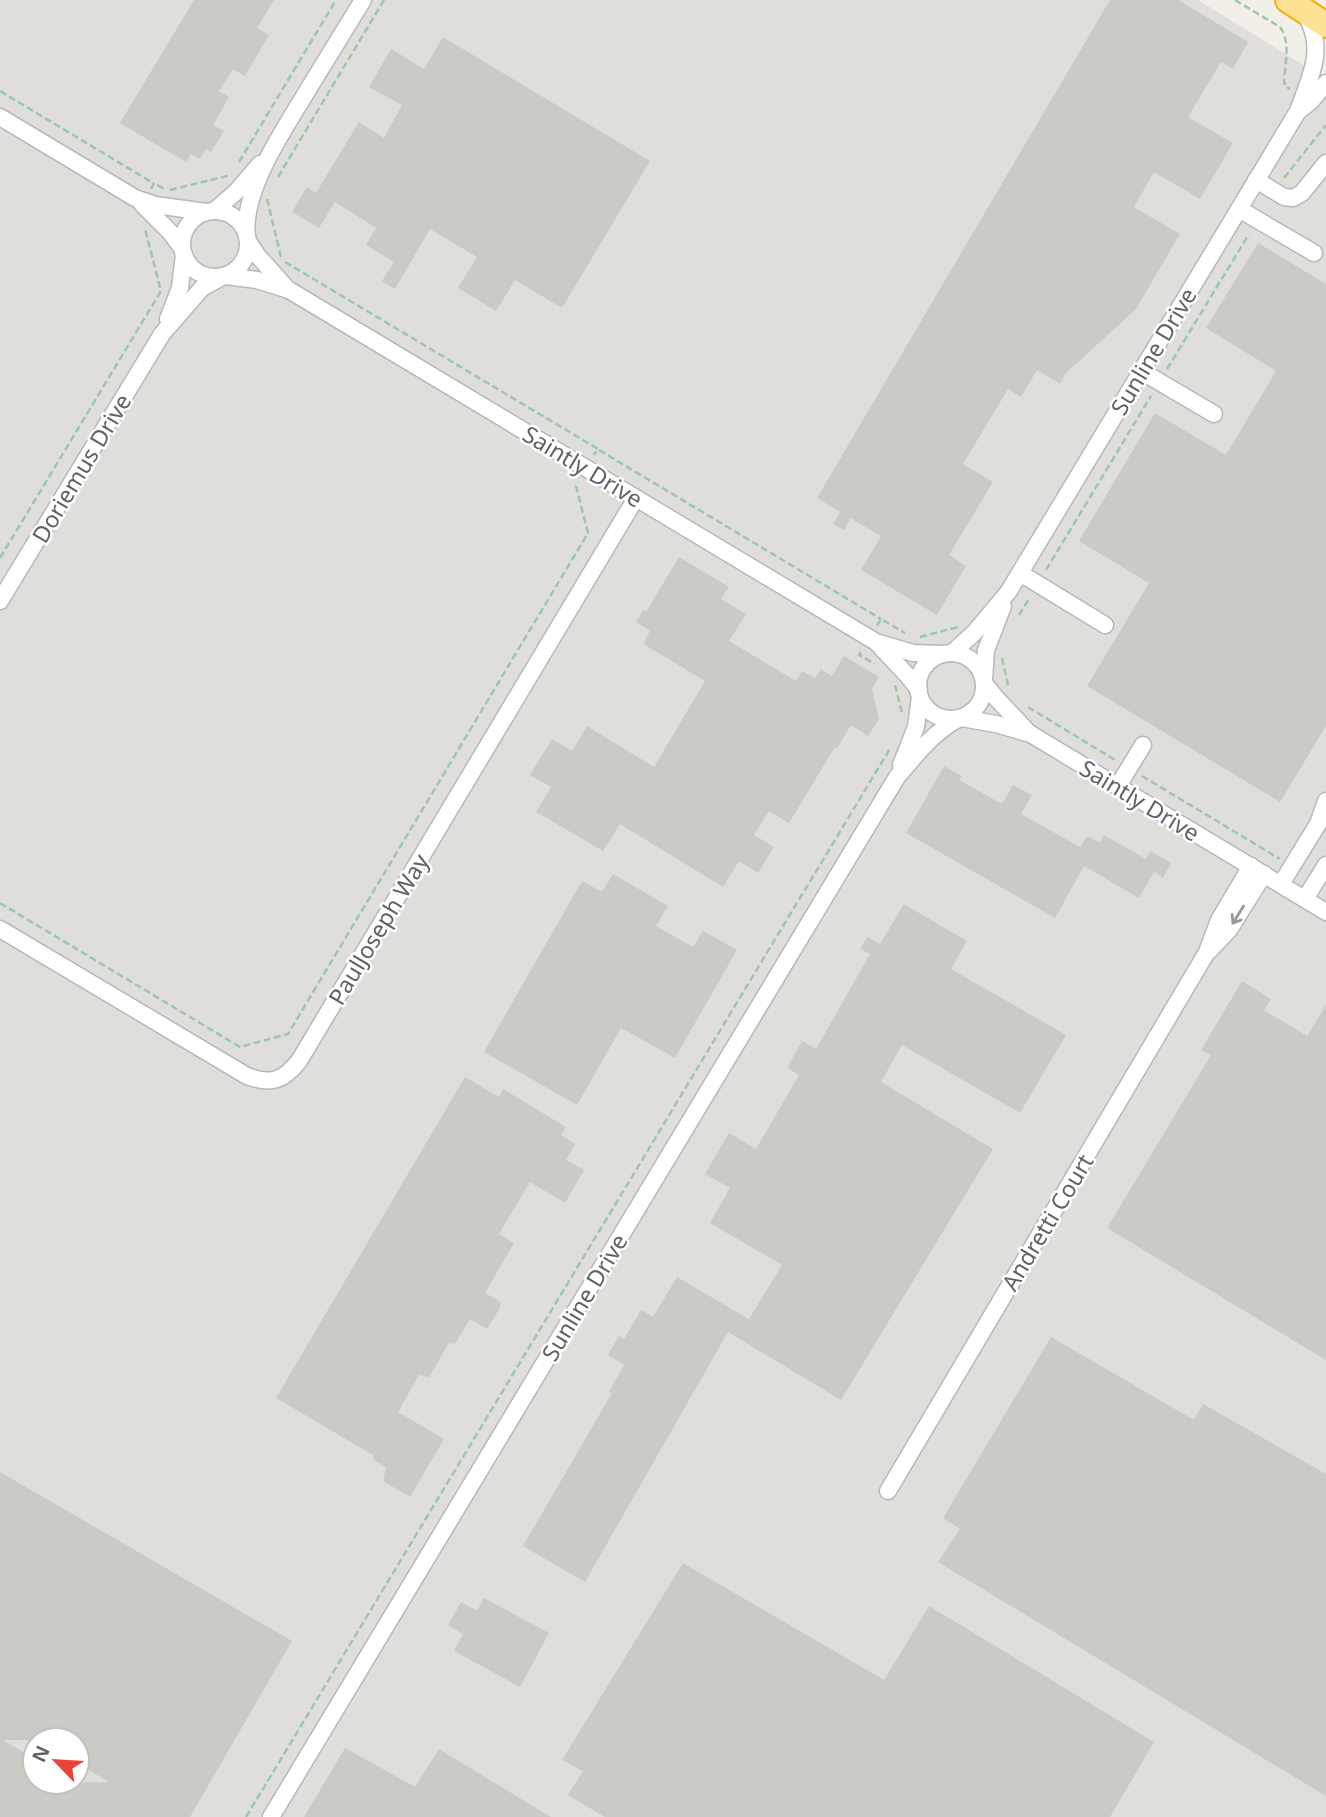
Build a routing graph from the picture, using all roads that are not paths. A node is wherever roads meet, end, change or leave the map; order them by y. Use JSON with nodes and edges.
{"nodes":[{"id":1,"x":363,"y":0,"type":"edge"},
{"id":2,"x":1296,"y":5,"type":"edge"},
{"id":3,"x":1326,"y":25,"type":"edge"},
{"id":4,"x":1326,"y":83,"type":"edge"},
{"id":5,"x":1301,"y":103,"type":"junction"},
{"id":6,"x":0,"y":117,"type":"edge"},
{"id":7,"x":1326,"y":163,"type":"edge"},
{"id":8,"x":263,"y":177,"type":"junction"},
{"id":9,"x":1256,"y":180,"type":"junction"},
{"id":10,"x":139,"y":200,"type":"junction"},
{"id":11,"x":1239,"y":209,"type":"junction"},
{"id":12,"x":210,"y":212,"type":"junction"},
{"id":13,"x":248,"y":239,"type":"junction"},
{"id":14,"x":183,"y":252,"type":"junction"},
{"id":15,"x":1314,"y":253,"type":"dead end"},
{"id":16,"x":225,"y":276,"type":"junction"},
{"id":17,"x":289,"y":290,"type":"junction"},
{"id":18,"x":162,"y":334,"type":"junction"},
{"id":19,"x":1142,"y":371,"type":"junction"},
{"id":20,"x":1214,"y":414,"type":"dead end"},
{"id":21,"x":636,"y":498,"type":"junction"},
{"id":22,"x":1020,"y":573,"type":"junction"},
{"id":23,"x":1009,"y":591,"type":"junction"},
{"id":24,"x":0,"y":601,"type":"edge"},
{"id":25,"x":1105,"y":625,"type":"dead end"},
{"id":26,"x":873,"y":640,"type":"junction"},
{"id":27,"x":947,"y":654,"type":"junction"},
{"id":28,"x":984,"y":681,"type":"junction"},
{"id":29,"x":919,"y":694,"type":"junction"},
{"id":30,"x":961,"y":718,"type":"junction"},
{"id":31,"x":1029,"y":733,"type":"junction"},
{"id":32,"x":1143,"y":745,"type":"dead end"},
{"id":33,"x":897,"y":777,"type":"junction"},
{"id":34,"x":1118,"y":786,"type":"junction"},
{"id":35,"x":1326,"y":801,"type":"edge"},
{"id":36,"x":1326,"y":865,"type":"edge"},
{"id":37,"x":1258,"y":870,"type":"junction"},
{"id":38,"x":1281,"y":884,"type":"junction"},
{"id":39,"x":1305,"y":899,"type":"junction"},
{"id":40,"x":1326,"y":912,"type":"edge"},
{"id":41,"x":0,"y":929,"type":"edge"},
{"id":42,"x":888,"y":1491,"type":"dead end"},
{"id":43,"x":271,"y":1817,"type":"edge"}],
"edges":[{"from":1,"to":8,"type":"street"},
{"from":2,"to":3,"type":"highway"},
{"from":2,"to":5,"type":"street","name":"Sunline Drive"},
{"from":4,"to":5,"type":"street","name":"Sunline Drive"},
{"from":5,"to":9,"type":"street","name":"Sunline Drive"},
{"from":6,"to":10,"type":"street"},
{"from":7,"to":9,"type":"street"},
{"from":8,"to":12,"type":"street"},
{"from":8,"to":13,"type":"street"},
{"from":9,"to":11,"type":"street","name":"Sunline Drive"},
{"from":10,"to":12,"type":"street"},
{"from":10,"to":14,"type":"street"},
{"from":11,"to":15,"type":"street"},
{"from":11,"to":19,"type":"street","name":"Sunline Drive"},
{"from":12,"to":13,"type":"street"},
{"from":12,"to":14,"type":"street"},
{"from":13,"to":16,"type":"street"},
{"from":13,"to":17,"type":"street","name":"Saintly Drive"},
{"from":14,"to":16,"type":"street"},
{"from":14,"to":18,"type":"street","name":"Doriemus Drive"},
{"from":16,"to":17,"type":"street","name":"Saintly Drive"},
{"from":16,"to":18,"type":"street","name":"Doriemus Drive"},
{"from":17,"to":21,"type":"street","name":"Saintly Drive"},
{"from":18,"to":24,"type":"street","name":"Doriemus Drive"},
{"from":19,"to":20,"type":"street"},
{"from":19,"to":22,"type":"street","name":"Sunline Drive"},
{"from":21,"to":26,"type":"street","name":"Saintly Drive"},
{"from":21,"to":41,"type":"street","name":"PaulJoseph Way"},
{"from":22,"to":23,"type":"street","name":"Sunline Drive"},
{"from":22,"to":25,"type":"street"},
{"from":23,"to":27,"type":"street","name":"Sunline Drive"},
{"from":23,"to":28,"type":"street","name":"Sunline Drive"},
{"from":26,"to":27,"type":"street","name":"Saintly Drive"},
{"from":26,"to":29,"type":"street","name":"Saintly Drive"},
{"from":27,"to":28,"type":"street"},
{"from":27,"to":29,"type":"street"},
{"from":28,"to":30,"type":"street"},
{"from":28,"to":31,"type":"street","name":"Saintly Drive"},
{"from":29,"to":30,"type":"street"},
{"from":29,"to":33,"type":"street","name":"Sunline Drive"},
{"from":30,"to":31,"type":"street","name":"Saintly Drive"},
{"from":30,"to":33,"type":"street","name":"Sunline Drive"},
{"from":31,"to":34,"type":"street","name":"Saintly Drive"},
{"from":32,"to":34,"type":"street"},
{"from":33,"to":43,"type":"street","name":"Sunline Drive"},
{"from":34,"to":37,"type":"street","name":"Saintly Drive"},
{"from":35,"to":38,"type":"street"},
{"from":36,"to":39,"type":"street"},
{"from":37,"to":38,"type":"street","name":"Saintly Drive"},
{"from":37,"to":42,"type":"street","name":"Andretti Court"},
{"from":38,"to":39,"type":"street","name":"Saintly Drive"},
{"from":39,"to":40,"type":"street","name":"Saintly Drive"}]}
